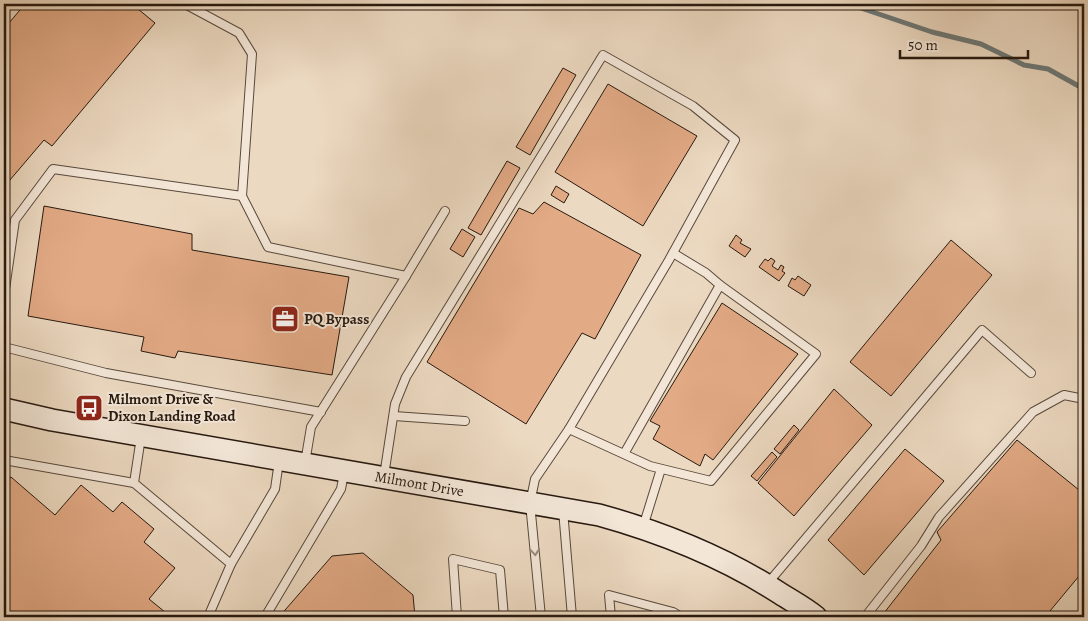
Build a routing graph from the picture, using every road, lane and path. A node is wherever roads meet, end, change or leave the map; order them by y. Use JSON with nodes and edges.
{"nodes":[{"id":1,"x":186,"y":4,"type":"edge"},
{"id":2,"x":242,"y":196,"type":"junction"},
{"id":3,"x":445,"y":211,"type":"dead end"},
{"id":4,"x":673,"y":252,"type":"junction"},
{"id":5,"x":406,"y":276,"type":"junction"},
{"id":6,"x":720,"y":285,"type":"junction"},
{"id":7,"x":4,"y":296,"type":"edge"},
{"id":8,"x":4,"y":347,"type":"edge"},
{"id":9,"x":1031,"y":373,"type":"dead end"},
{"id":10,"x":1084,"y":400,"type":"edge"},
{"id":11,"x":4,"y":409,"type":"edge"},
{"id":12,"x":321,"y":412,"type":"junction"},
{"id":13,"x":394,"y":416,"type":"junction"},
{"id":14,"x":465,"y":421,"type":"dead end"},
{"id":15,"x":569,"y":429,"type":"junction"},
{"id":16,"x":141,"y":435,"type":"junction"},
{"id":17,"x":624,"y":454,"type":"junction"},
{"id":18,"x":4,"y":460,"type":"edge"},
{"id":19,"x":280,"y":460,"type":"junction"},
{"id":20,"x":305,"y":464,"type":"junction"},
{"id":21,"x":661,"y":469,"type":"junction"},
{"id":22,"x":344,"y":471,"type":"junction"},
{"id":23,"x":384,"y":478,"type":"junction"},
{"id":24,"x":134,"y":482,"type":"junction"},
{"id":25,"x":530,"y":503,"type":"junction"},
{"id":26,"x":563,"y":509,"type":"junction"},
{"id":27,"x":643,"y":527,"type":"junction"},
{"id":28,"x":231,"y":564,"type":"junction"},
{"id":29,"x":766,"y":584,"type":"junction"},
{"id":30,"x":1084,"y":613,"type":"edge"},
{"id":31,"x":671,"y":614,"type":"edge"},
{"id":32,"x":208,"y":617,"type":"edge"},
{"id":33,"x":265,"y":617,"type":"edge"},
{"id":34,"x":457,"y":617,"type":"edge"},
{"id":35,"x":504,"y":617,"type":"edge"},
{"id":36,"x":541,"y":617,"type":"edge"},
{"id":37,"x":572,"y":617,"type":"edge"},
{"id":38,"x":611,"y":617,"type":"edge"},
{"id":39,"x":680,"y":617,"type":"edge"},
{"id":40,"x":816,"y":617,"type":"edge"},
{"id":41,"x":865,"y":617,"type":"edge"},
{"id":42,"x":1080,"y":617,"type":"edge"}],
"edges":[{"from":1,"to":2,"type":"lane"},
{"from":2,"to":5,"type":"lane"},
{"from":2,"to":7,"type":"lane"},
{"from":3,"to":5,"type":"lane"},
{"from":4,"to":6,"type":"lane"},
{"from":4,"to":13,"type":"lane"},
{"from":4,"to":15,"type":"lane"},
{"from":5,"to":12,"type":"lane"},
{"from":6,"to":17,"type":"lane"},
{"from":6,"to":21,"type":"lane"},
{"from":8,"to":12,"type":"lane"},
{"from":9,"to":29,"type":"lane"},
{"from":10,"to":41,"type":"lane"},
{"from":11,"to":16,"type":"street","name":"Milmont Drive"},
{"from":12,"to":20,"type":"lane"},
{"from":13,"to":14,"type":"lane"},
{"from":13,"to":23,"type":"lane"},
{"from":15,"to":17,"type":"lane"},
{"from":15,"to":25,"type":"lane"},
{"from":16,"to":19,"type":"street","name":"Milmont Drive"},
{"from":16,"to":24,"type":"lane"},
{"from":17,"to":21,"type":"lane"},
{"from":18,"to":24,"type":"lane"},
{"from":19,"to":20,"type":"street","name":"Milmont Drive"},
{"from":19,"to":28,"type":"lane"},
{"from":20,"to":22,"type":"street","name":"Milmont Drive"},
{"from":21,"to":27,"type":"lane"},
{"from":22,"to":23,"type":"street","name":"Milmont Drive"},
{"from":22,"to":33,"type":"lane"},
{"from":23,"to":25,"type":"street","name":"Milmont Drive"},
{"from":24,"to":28,"type":"lane"},
{"from":25,"to":26,"type":"street","name":"Milmont Drive"},
{"from":25,"to":36,"type":"lane","one_way":true},
{"from":26,"to":27,"type":"street","name":"Milmont Drive"},
{"from":26,"to":37,"type":"lane"},
{"from":27,"to":29,"type":"street","name":"Milmont Drive"},
{"from":28,"to":32,"type":"lane"},
{"from":29,"to":40,"type":"street","name":"Milmont Drive"},
{"from":30,"to":42,"type":"lane"},
{"from":31,"to":38,"type":"lane"},
{"from":31,"to":39,"type":"lane"},
{"from":34,"to":35,"type":"lane"}]}
